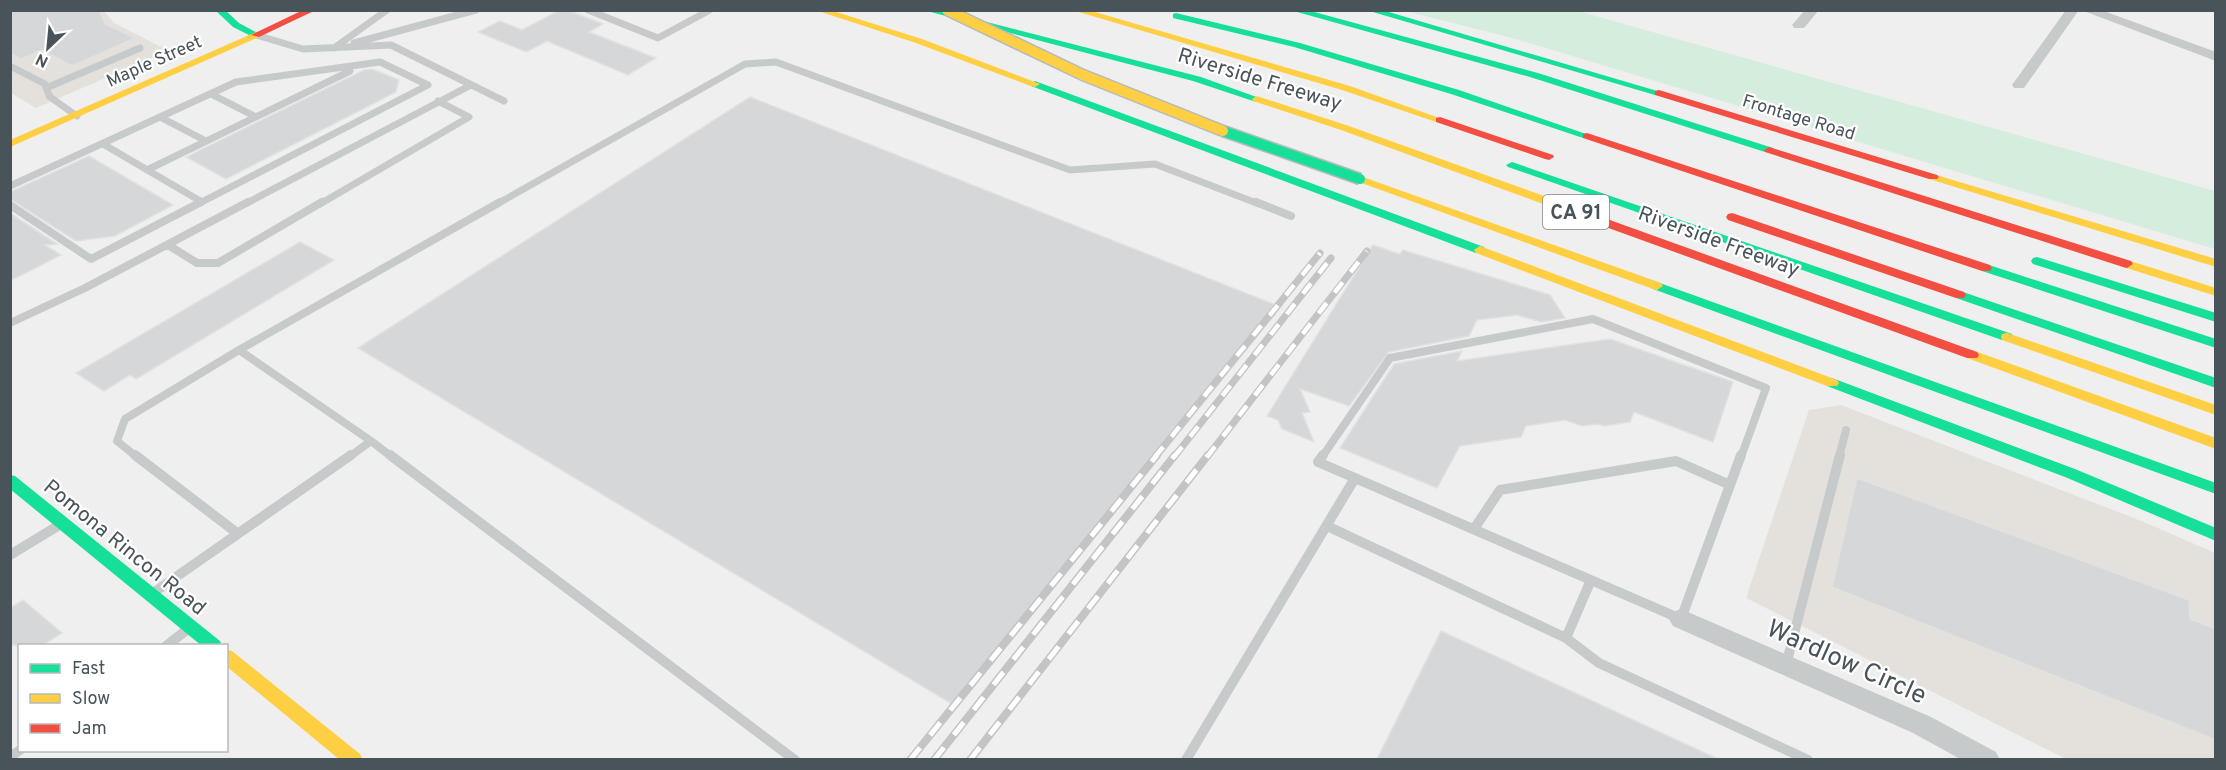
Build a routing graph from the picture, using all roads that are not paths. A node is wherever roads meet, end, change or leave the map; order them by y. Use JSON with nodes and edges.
{"nodes":[{"id":1,"x":219,"y":10,"type":"edge"},
{"id":2,"x":312,"y":10,"type":"edge"},
{"id":3,"x":387,"y":10,"type":"edge"},
{"id":4,"x":476,"y":10,"type":"edge"},
{"id":5,"x":588,"y":10,"type":"edge"},
{"id":6,"x":710,"y":10,"type":"edge"},
{"id":7,"x":819,"y":10,"type":"edge"},
{"id":8,"x":927,"y":10,"type":"edge"},
{"id":9,"x":947,"y":10,"type":"edge"},
{"id":10,"x":1076,"y":10,"type":"edge"},
{"id":11,"x":1294,"y":10,"type":"edge"},
{"id":12,"x":1370,"y":10,"type":"edge"},
{"id":13,"x":1813,"y":10,"type":"edge"},
{"id":14,"x":2073,"y":10,"type":"edge"},
{"id":15,"x":2088,"y":10,"type":"edge"},
{"id":16,"x":1166,"y":13,"type":"dead end"},
{"id":17,"x":1799,"y":26,"type":"dead end"},
{"id":18,"x":256,"y":35,"type":"junction"},
{"id":19,"x":140,"y":48,"type":"dead end"},
{"id":20,"x":332,"y":49,"type":"junction"},
{"id":21,"x":2216,"y":57,"type":"edge"},
{"id":22,"x":10,"y":66,"type":"edge"},
{"id":23,"x":358,"y":66,"type":"junction"},
{"id":24,"x":471,"y":84,"type":"junction"},
{"id":25,"x":2019,"y":85,"type":"dead end"},
{"id":26,"x":46,"y":88,"type":"junction"},
{"id":27,"x":211,"y":94,"type":"junction"},
{"id":28,"x":438,"y":101,"type":"junction"},
{"id":29,"x":504,"y":101,"type":"dead end"},
{"id":30,"x":77,"y":116,"type":"junction"},
{"id":31,"x":160,"y":117,"type":"junction"},
{"id":32,"x":256,"y":117,"type":"junction"},
{"id":33,"x":206,"y":141,"type":"junction"},
{"id":34,"x":10,"y":144,"type":"edge"},
{"id":35,"x":103,"y":144,"type":"junction"},
{"id":36,"x":1558,"y":159,"type":"dead end"},
{"id":37,"x":1501,"y":161,"type":"dead end"},
{"id":38,"x":147,"y":170,"type":"junction"},
{"id":39,"x":10,"y":186,"type":"edge"},
{"id":40,"x":202,"y":202,"type":"junction"},
{"id":41,"x":10,"y":205,"type":"edge"},
{"id":42,"x":1715,"y":212,"type":"dead end"},
{"id":43,"x":1292,"y":216,"type":"dead end"},
{"id":44,"x":168,"y":244,"type":"junction"},
{"id":45,"x":2022,"y":257,"type":"dead end"},
{"id":46,"x":2216,"y":263,"type":"edge"},
{"id":47,"x":2216,"y":292,"type":"edge"},
{"id":48,"x":2216,"y":318,"type":"edge"},
{"id":49,"x":10,"y":323,"type":"edge"},
{"id":50,"x":2216,"y":344,"type":"edge"},
{"id":51,"x":239,"y":350,"type":"junction"},
{"id":52,"x":2216,"y":383,"type":"edge"},
{"id":53,"x":2216,"y":411,"type":"edge"},
{"id":54,"x":1846,"y":430,"type":"dead end"},
{"id":55,"x":371,"y":441,"type":"junction"},
{"id":56,"x":2216,"y":444,"type":"edge"},
{"id":57,"x":1355,"y":478,"type":"junction"},
{"id":58,"x":10,"y":480,"type":"edge"},
{"id":59,"x":1730,"y":485,"type":"junction"},
{"id":60,"x":2216,"y":489,"type":"edge"},
{"id":61,"x":63,"y":523,"type":"junction"},
{"id":62,"x":1327,"y":526,"type":"junction"},
{"id":63,"x":1474,"y":529,"type":"junction"},
{"id":64,"x":237,"y":533,"type":"junction"},
{"id":65,"x":2216,"y":536,"type":"edge"},
{"id":66,"x":10,"y":555,"type":"edge"},
{"id":67,"x":1591,"y":580,"type":"junction"},
{"id":68,"x":151,"y":595,"type":"junction"},
{"id":69,"x":1681,"y":619,"type":"junction"},
{"id":70,"x":191,"y":627,"type":"junction"},
{"id":71,"x":1566,"y":638,"type":"junction"},
{"id":72,"x":166,"y":644,"type":"edge"},
{"id":73,"x":213,"y":644,"type":"edge"},
{"id":74,"x":228,"y":658,"type":"edge"},
{"id":75,"x":1786,"y":665,"type":"junction"},
{"id":76,"x":354,"y":759,"type":"edge"},
{"id":77,"x":795,"y":759,"type":"edge"},
{"id":78,"x":1186,"y":759,"type":"edge"},
{"id":79,"x":1808,"y":759,"type":"edge"},
{"id":80,"x":1987,"y":759,"type":"edge"}],
"edges":[{"from":1,"to":18,"type":"main road"},
{"from":2,"to":18,"type":"main road","name":"Maple Street"},
{"from":3,"to":20,"type":"lane"},
{"from":4,"to":20,"type":"lane"},
{"from":5,"to":6,"type":"lane"},
{"from":7,"to":65,"type":"main road"},
{"from":8,"to":56,"type":"main road","name":"Riverside Freeway","number":"CA 91"},
{"from":9,"to":60,"type":"main road","bridge":true},
{"from":10,"to":36,"type":"main road"},
{"from":11,"to":47,"type":"main road"},
{"from":12,"to":46,"type":"main road","name":"Frontage Road"},
{"from":13,"to":17,"type":"street"},
{"from":14,"to":25,"type":"street"},
{"from":15,"to":21,"type":"street"},
{"from":16,"to":50,"type":"main road","name":"Riverside Freeway"},
{"from":18,"to":20,"type":"lane"},
{"from":18,"to":30,"type":"main road","name":"Maple Street"},
{"from":19,"to":26,"type":"lane"},
{"from":20,"to":24,"type":"lane"},
{"from":22,"to":26,"type":"lane"},
{"from":23,"to":27,"type":"lane"},
{"from":23,"to":32,"type":"lane"},
{"from":23,"to":40,"type":"lane"},
{"from":24,"to":28,"type":"lane"},
{"from":24,"to":29,"type":"lane"},
{"from":26,"to":30,"type":"lane"},
{"from":27,"to":31,"type":"lane"},
{"from":27,"to":32,"type":"lane"},
{"from":28,"to":44,"type":"lane"},
{"from":28,"to":44,"type":"lane"},
{"from":30,"to":34,"type":"main road","name":"Maple Street"},
{"from":31,"to":33,"type":"lane"},
{"from":31,"to":35,"type":"lane"},
{"from":32,"to":33,"type":"lane"},
{"from":33,"to":38,"type":"lane"},
{"from":35,"to":38,"type":"lane"},
{"from":35,"to":39,"type":"lane"},
{"from":37,"to":53,"type":"main road"},
{"from":38,"to":40,"type":"lane"},
{"from":40,"to":41,"type":"lane"},
{"from":42,"to":52,"type":"main road"},
{"from":43,"to":51,"type":"lane"},
{"from":44,"to":49,"type":"lane"},
{"from":45,"to":48,"type":"main road"},
{"from":51,"to":55,"type":"lane"},
{"from":51,"to":64,"type":"lane"},
{"from":54,"to":75,"type":"lane"},
{"from":55,"to":64,"type":"lane"},
{"from":55,"to":77,"type":"lane"},
{"from":57,"to":59,"type":"lane"},
{"from":57,"to":62,"type":"lane"},
{"from":57,"to":63,"type":"lane"},
{"from":58,"to":61,"type":"main road","name":"Pomona Rincon Road"},
{"from":59,"to":63,"type":"lane"},
{"from":59,"to":69,"type":"lane"},
{"from":61,"to":66,"type":"lane"},
{"from":61,"to":68,"type":"main road","name":"Pomona Rincon Road"},
{"from":62,"to":71,"type":"lane"},
{"from":62,"to":78,"type":"lane"},
{"from":63,"to":67,"type":"lane"},
{"from":64,"to":68,"type":"lane"},
{"from":67,"to":69,"type":"lane"},
{"from":67,"to":71,"type":"lane"},
{"from":68,"to":70,"type":"main road","name":"Pomona Rincon Road"},
{"from":69,"to":75,"type":"street","name":"Wardlow Circle"},
{"from":70,"to":72,"type":"lane"},
{"from":70,"to":73,"type":"main road","name":"Pomona Rincon Road"},
{"from":71,"to":79,"type":"lane"},
{"from":74,"to":76,"type":"main road"},
{"from":75,"to":80,"type":"street","name":"Wardlow Circle"}]}
